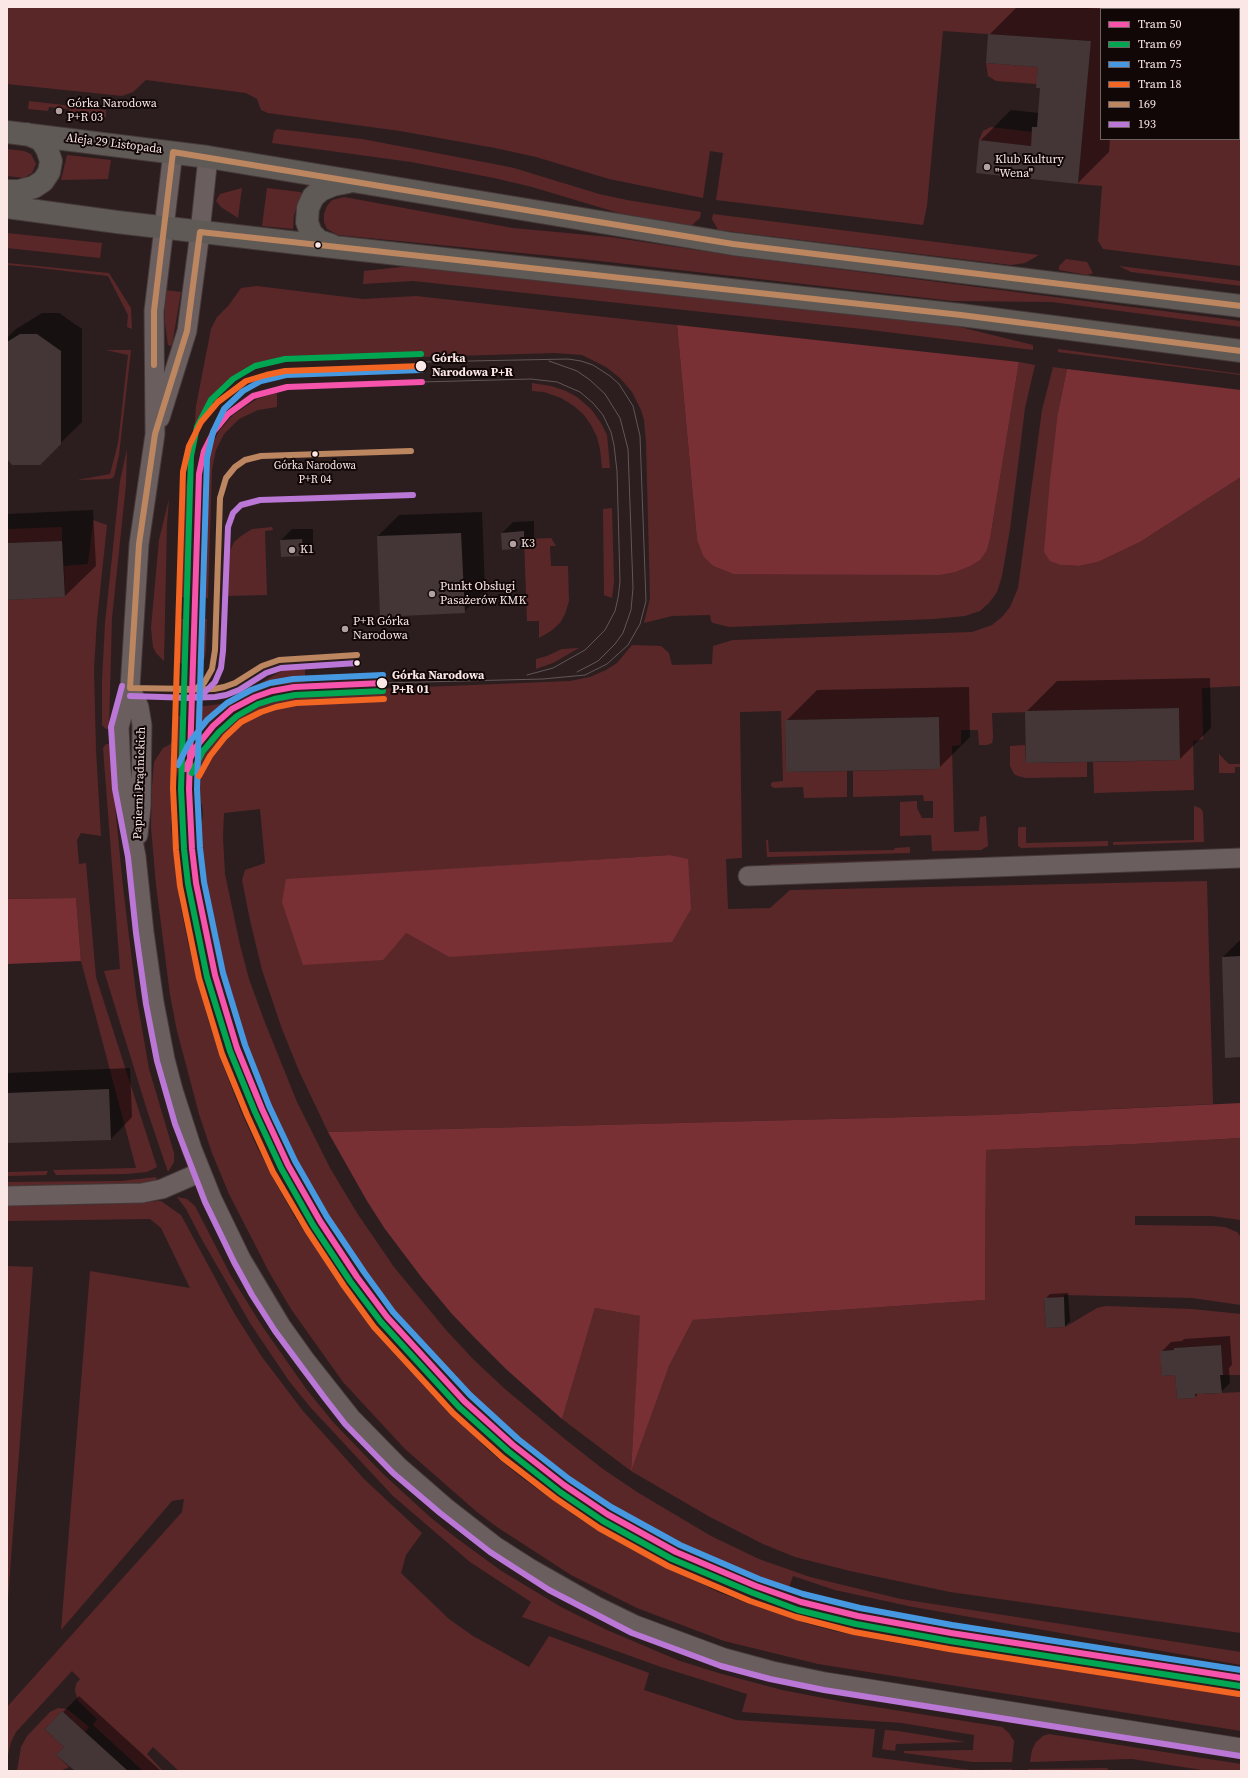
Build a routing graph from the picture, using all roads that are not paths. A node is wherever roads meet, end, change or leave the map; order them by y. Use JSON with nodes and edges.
{"nodes":[{"id":1,"x":17,"y":133,"type":"edge"},
{"id":2,"x":173,"y":152,"type":"junction"},
{"id":3,"x":208,"y":157,"type":"junction"},
{"id":4,"x":360,"y":182,"type":"junction"},
{"id":5,"x":7,"y":191,"type":"edge"},
{"id":6,"x":7,"y":207,"type":"edge"},
{"id":7,"x":164,"y":228,"type":"junction"},
{"id":8,"x":200,"y":232,"type":"junction"},
{"id":9,"x":339,"y":248,"type":"junction"},
{"id":10,"x":1241,"y":306,"type":"edge"},
{"id":11,"x":1241,"y":350,"type":"edge"},
{"id":12,"x":155,"y":434,"type":"junction"},
{"id":13,"x":1241,"y":858,"type":"edge"},
{"id":14,"x":748,"y":876,"type":"dead end"},
{"id":15,"x":201,"y":1172,"type":"junction"},
{"id":16,"x":7,"y":1196,"type":"edge"},
{"id":17,"x":1241,"y":1748,"type":"edge"}],
"edges":[{"from":1,"to":2,"type":"main road","name":"Aleja 29 Listopada"},
{"from":1,"to":5,"type":"main road"},
{"from":2,"to":3,"type":"main road","name":"Aleja 29 Listopada"},
{"from":2,"to":7,"type":"street","name":"Papierni Prądnickich"},
{"from":3,"to":4,"type":"main road","name":"Aleja 29 Listopada"},
{"from":3,"to":8,"type":"street","name":"Papierni Prądnickich"},
{"from":4,"to":9,"type":"main road"},
{"from":4,"to":10,"type":"main road","name":"Aleja 29 Listopada"},
{"from":6,"to":7,"type":"main road"},
{"from":7,"to":8,"type":"main road"},
{"from":7,"to":12,"type":"street","name":"Papierni Prądnickich"},
{"from":8,"to":9,"type":"main road"},
{"from":8,"to":12,"type":"street","name":"Papierni Prądnickich"},
{"from":9,"to":11,"type":"main road"},
{"from":12,"to":15,"type":"street","name":"Papierni Prądnickich"},
{"from":13,"to":14,"type":"street"},
{"from":15,"to":16,"type":"street"},
{"from":15,"to":17,"type":"street","name":"Papierni Prądnickich"}]}
